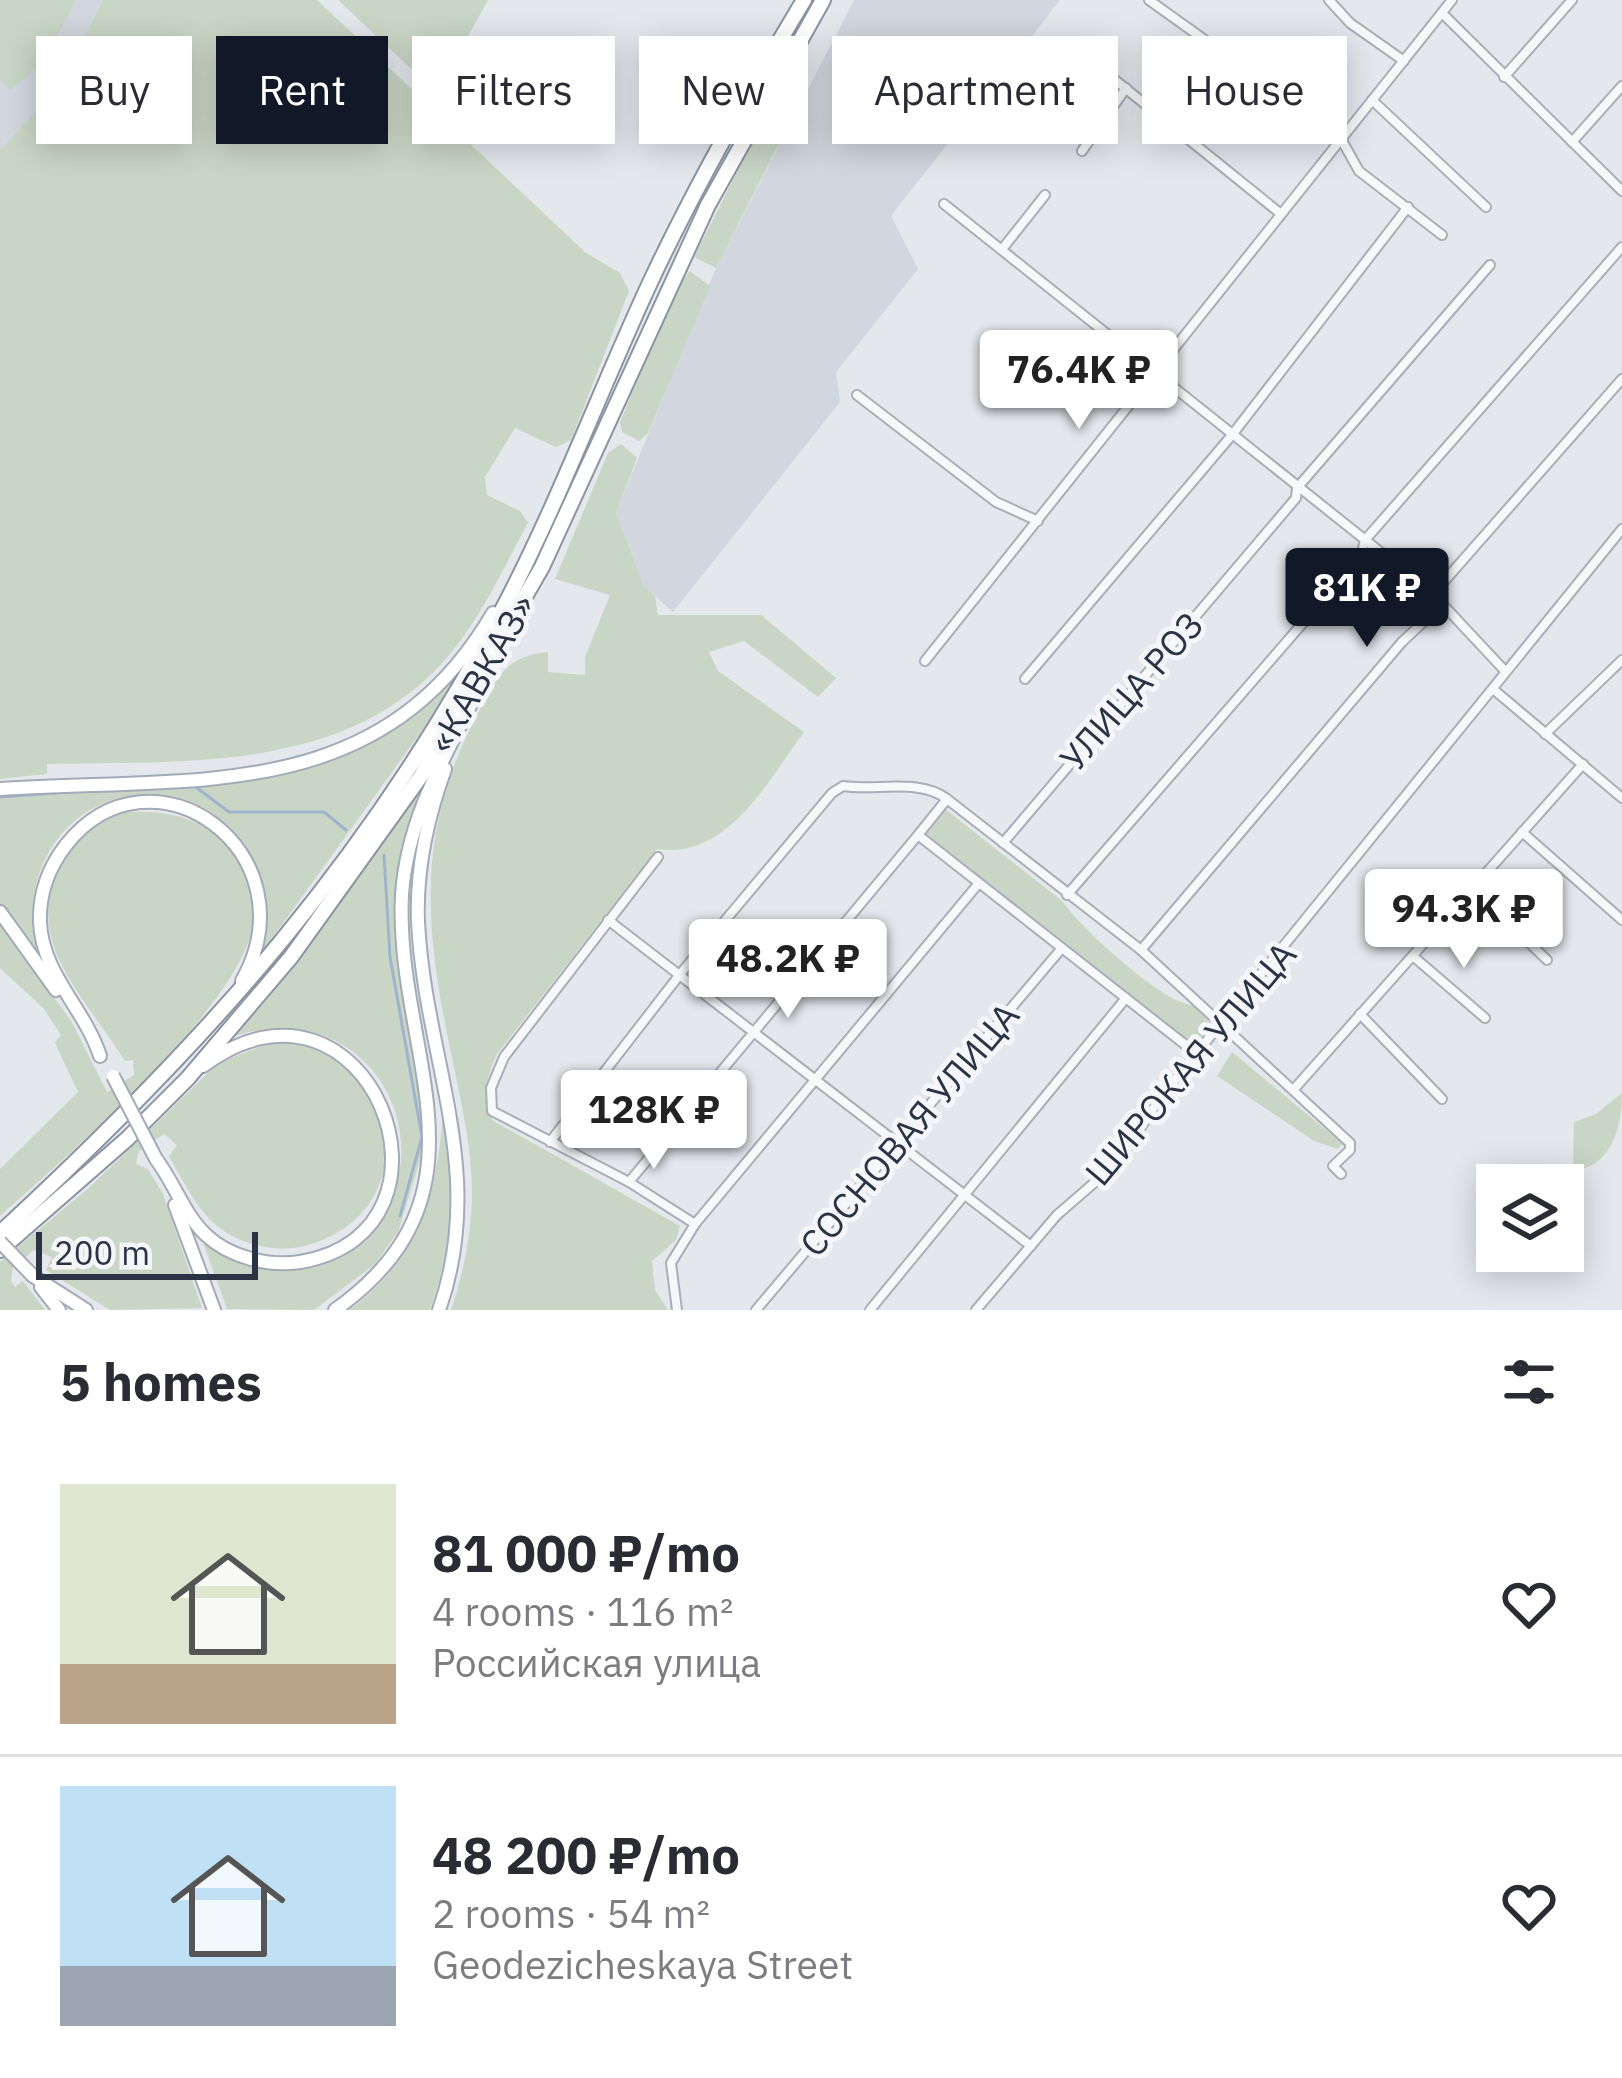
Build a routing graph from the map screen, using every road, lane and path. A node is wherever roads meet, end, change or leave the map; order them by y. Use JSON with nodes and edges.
{"nodes":[{"id":1,"x":804,"y":0,"type":"edge"},
{"id":2,"x":823,"y":0,"type":"edge"},
{"id":3,"x":1149,"y":0,"type":"edge"},
{"id":4,"x":1329,"y":0,"type":"edge"},
{"id":5,"x":1452,"y":0,"type":"edge"},
{"id":6,"x":1572,"y":0,"type":"edge"},
{"id":7,"x":1442,"y":13,"type":"junction"},
{"id":8,"x":1200,"y":36,"type":"edge"},
{"id":9,"x":1404,"y":61,"type":"junction"},
{"id":10,"x":1504,"y":76,"type":"junction"},
{"id":11,"x":1118,"y":82,"type":"edge"},
{"id":12,"x":1622,"y":86,"type":"edge"},
{"id":13,"x":1126,"y":88,"type":"junction"},
{"id":14,"x":1372,"y":100,"type":"junction"},
{"id":15,"x":1347,"y":128,"type":"edge"},
{"id":16,"x":1572,"y":142,"type":"junction"},
{"id":17,"x":1334,"y":144,"type":"edge"},
{"id":18,"x":1344,"y":144,"type":"edge"},
{"id":19,"x":1082,"y":151,"type":"dead end"},
{"id":20,"x":1622,"y":191,"type":"edge"},
{"id":21,"x":1045,"y":195,"type":"dead end"},
{"id":22,"x":944,"y":204,"type":"dead end"},
{"id":23,"x":708,"y":205,"type":"junction"},
{"id":24,"x":1486,"y":207,"type":"dead end"},
{"id":25,"x":688,"y":208,"type":"junction"},
{"id":26,"x":1408,"y":208,"type":"junction"},
{"id":27,"x":1282,"y":214,"type":"junction"},
{"id":28,"x":1442,"y":235,"type":"dead end"},
{"id":29,"x":1622,"y":247,"type":"edge"},
{"id":30,"x":1003,"y":248,"type":"junction"},
{"id":31,"x":1490,"y":266,"type":"dead end"},
{"id":32,"x":1154,"y":368,"type":"junction"},
{"id":33,"x":630,"y":375,"type":"junction"},
{"id":34,"x":1622,"y":379,"type":"edge"},
{"id":35,"x":857,"y":395,"type":"dead end"},
{"id":36,"x":591,"y":419,"type":"junction"},
{"id":37,"x":1232,"y":436,"type":"junction"},
{"id":38,"x":1297,"y":488,"type":"junction"},
{"id":39,"x":1038,"y":521,"type":"junction"},
{"id":40,"x":1622,"y":529,"type":"edge"},
{"id":41,"x":1365,"y":540,"type":"junction"},
{"id":42,"x":526,"y":561,"type":"junction"},
{"id":43,"x":1433,"y":595,"type":"junction"},
{"id":44,"x":496,"y":654,"type":"junction"},
{"id":45,"x":1622,"y":660,"type":"edge"},
{"id":46,"x":925,"y":661,"type":"dead end"},
{"id":47,"x":1505,"y":671,"type":"junction"},
{"id":48,"x":1025,"y":679,"type":"dead end"},
{"id":49,"x":1493,"y":689,"type":"junction"},
{"id":50,"x":1545,"y":734,"type":"junction"},
{"id":51,"x":1583,"y":764,"type":"junction"},
{"id":52,"x":0,"y":789,"type":"edge"},
{"id":53,"x":1620,"y":792,"type":"edge"},
{"id":54,"x":947,"y":800,"type":"junction"},
{"id":55,"x":1522,"y":832,"type":"junction"},
{"id":56,"x":918,"y":835,"type":"junction"},
{"id":57,"x":1003,"y":843,"type":"junction"},
{"id":58,"x":658,"y":857,"type":"dead end"},
{"id":59,"x":979,"y":883,"type":"junction"},
{"id":60,"x":1473,"y":888,"type":"junction"},
{"id":61,"x":1067,"y":895,"type":"junction"},
{"id":62,"x":0,"y":912,"type":"edge"},
{"id":63,"x":608,"y":920,"type":"junction"},
{"id":64,"x":1622,"y":920,"type":"edge"},
{"id":65,"x":1062,"y":948,"type":"junction"},
{"id":66,"x":1141,"y":950,"type":"junction"},
{"id":67,"x":1414,"y":958,"type":"junction"},
{"id":68,"x":1547,"y":960,"type":"dead end"},
{"id":69,"x":681,"y":973,"type":"junction"},
{"id":70,"x":1126,"y":998,"type":"junction"},
{"id":71,"x":1360,"y":1015,"type":"junction"},
{"id":72,"x":1485,"y":1018,"type":"dead end"},
{"id":73,"x":1225,"y":1022,"type":"junction"},
{"id":74,"x":751,"y":1030,"type":"junction"},
{"id":75,"x":194,"y":1045,"type":"junction"},
{"id":76,"x":1198,"y":1054,"type":"junction"},
{"id":77,"x":100,"y":1056,"type":"junction"},
{"id":78,"x":188,"y":1078,"type":"junction"},
{"id":79,"x":817,"y":1078,"type":"junction"},
{"id":80,"x":1295,"y":1088,"type":"junction"},
{"id":81,"x":1442,"y":1099,"type":"dead end"},
{"id":82,"x":550,"y":1142,"type":"junction"},
{"id":83,"x":898,"y":1142,"type":"junction"},
{"id":84,"x":156,"y":1160,"type":"junction"},
{"id":85,"x":1341,"y":1174,"type":"dead end"},
{"id":86,"x":629,"y":1182,"type":"junction"},
{"id":87,"x":965,"y":1195,"type":"junction"},
{"id":88,"x":695,"y":1224,"type":"junction"},
{"id":89,"x":0,"y":1242,"type":"edge"},
{"id":90,"x":1030,"y":1246,"type":"junction"},
{"id":91,"x":33,"y":1276,"type":"junction"},
{"id":92,"x":214,"y":1308,"type":"edge"},
{"id":93,"x":59,"y":1310,"type":"edge"},
{"id":94,"x":86,"y":1310,"type":"edge"},
{"id":95,"x":335,"y":1310,"type":"edge"},
{"id":96,"x":439,"y":1310,"type":"edge"},
{"id":97,"x":677,"y":1310,"type":"edge"},
{"id":98,"x":756,"y":1310,"type":"edge"},
{"id":99,"x":870,"y":1310,"type":"edge"},
{"id":100,"x":976,"y":1310,"type":"edge"}],
"edges":[{"from":1,"to":25,"type":"highway","name":"«КАВКАЗ»"},
{"from":2,"to":23,"type":"highway","name":"«КАВКАЗ»"},
{"from":3,"to":8,"type":"street"},
{"from":4,"to":9,"type":"street"},
{"from":5,"to":7,"type":"street"},
{"from":6,"to":10,"type":"street"},
{"from":7,"to":9,"type":"street"},
{"from":7,"to":10,"type":"street"},
{"from":9,"to":14,"type":"street"},
{"from":10,"to":16,"type":"street"},
{"from":11,"to":13,"type":"street"},
{"from":12,"to":16,"type":"street"},
{"from":13,"to":19,"type":"street"},
{"from":13,"to":27,"type":"street"},
{"from":14,"to":15,"type":"street"},
{"from":14,"to":24,"type":"street"},
{"from":16,"to":20,"type":"street"},
{"from":17,"to":27,"type":"street"},
{"from":18,"to":26,"type":"street"},
{"from":21,"to":30,"type":"street"},
{"from":22,"to":30,"type":"street"},
{"from":23,"to":25,"type":"highway"},
{"from":23,"to":33,"type":"highway","name":"«КАВКАЗ»"},
{"from":25,"to":36,"type":"highway","name":"«КАВКАЗ»"},
{"from":26,"to":28,"type":"street"},
{"from":26,"to":37,"type":"street"},
{"from":27,"to":32,"type":"street"},
{"from":29,"to":41,"type":"street"},
{"from":30,"to":32,"type":"street"},
{"from":31,"to":38,"type":"street","name":"УЛИЦА РОЗ"},
{"from":32,"to":37,"type":"street"},
{"from":32,"to":39,"type":"street"},
{"from":33,"to":36,"type":"highway"},
{"from":33,"to":44,"type":"highway","name":"«КАВКАЗ»"},
{"from":34,"to":43,"type":"street"},
{"from":35,"to":39,"type":"street"},
{"from":36,"to":42,"type":"highway","name":"«КАВКАЗ»"},
{"from":37,"to":38,"type":"street"},
{"from":37,"to":48,"type":"street"},
{"from":38,"to":41,"type":"street"},
{"from":38,"to":57,"type":"street","name":"УЛИЦА РОЗ"},
{"from":39,"to":46,"type":"street"},
{"from":40,"to":47,"type":"street","name":"ШИРОКАЯ УЛИЦА"},
{"from":41,"to":43,"type":"street"},
{"from":41,"to":61,"type":"street"},
{"from":42,"to":52,"type":"main road"},
{"from":42,"to":75,"type":"highway","name":"«КАВКАЗ»"},
{"from":43,"to":47,"type":"street"},
{"from":43,"to":66,"type":"street"},
{"from":44,"to":78,"type":"highway","name":"«КАВКАЗ»"},
{"from":44,"to":95,"type":"main road"},
{"from":44,"to":96,"type":"main road"},
{"from":45,"to":50,"type":"street"},
{"from":47,"to":49,"type":"street","name":"ШИРОКАЯ УЛИЦА"},
{"from":49,"to":50,"type":"street"},
{"from":49,"to":73,"type":"street","name":"ШИРОКАЯ УЛИЦА"},
{"from":50,"to":51,"type":"street"},
{"from":51,"to":53,"type":"street"},
{"from":51,"to":55,"type":"street"},
{"from":54,"to":56,"type":"street"},
{"from":54,"to":57,"type":"street"},
{"from":54,"to":69,"type":"street"},
{"from":55,"to":60,"type":"street"},
{"from":55,"to":64,"type":"street"},
{"from":56,"to":59,"type":"street"},
{"from":56,"to":74,"type":"street"},
{"from":57,"to":61,"type":"street"},
{"from":58,"to":63,"type":"street"},
{"from":59,"to":65,"type":"street"},
{"from":59,"to":79,"type":"street"},
{"from":60,"to":67,"type":"street"},
{"from":60,"to":68,"type":"street"},
{"from":61,"to":66,"type":"street"},
{"from":62,"to":77,"type":"main road"},
{"from":63,"to":69,"type":"street"},
{"from":63,"to":82,"type":"street"},
{"from":65,"to":70,"type":"street"},
{"from":65,"to":83,"type":"street","name":"СОСНОВАЯ УЛИЦА"},
{"from":66,"to":73,"type":"street"},
{"from":67,"to":71,"type":"street"},
{"from":67,"to":72,"type":"street"},
{"from":69,"to":74,"type":"street"},
{"from":69,"to":82,"type":"street"},
{"from":70,"to":76,"type":"street"},
{"from":70,"to":87,"type":"street"},
{"from":71,"to":80,"type":"street"},
{"from":71,"to":81,"type":"street"},
{"from":73,"to":76,"type":"street","name":"ШИРОКАЯ УЛИЦА"},
{"from":73,"to":80,"type":"street"},
{"from":74,"to":79,"type":"street"},
{"from":74,"to":86,"type":"street"},
{"from":75,"to":77,"type":"main road"},
{"from":75,"to":89,"type":"highway","name":"«КАВКАЗ»"},
{"from":76,"to":90,"type":"street","name":"ШИРОКАЯ УЛИЦА"},
{"from":77,"to":84,"type":"main road","bridge":true},
{"from":78,"to":84,"type":"main road"},
{"from":78,"to":89,"type":"highway","name":"«КАВКАЗ»"},
{"from":79,"to":83,"type":"street"},
{"from":79,"to":88,"type":"street"},
{"from":80,"to":85,"type":"street"},
{"from":82,"to":86,"type":"street"},
{"from":83,"to":87,"type":"street"},
{"from":83,"to":98,"type":"street","name":"СОСНОВАЯ УЛИЦА"},
{"from":84,"to":92,"type":"main road"},
{"from":86,"to":88,"type":"street"},
{"from":87,"to":90,"type":"street"},
{"from":87,"to":99,"type":"street"},
{"from":88,"to":97,"type":"street"},
{"from":89,"to":91,"type":"main road","bridge":true},
{"from":90,"to":100,"type":"street","name":"ШИРОКАЯ УЛИЦА"},
{"from":91,"to":93,"type":"main road"},
{"from":91,"to":94,"type":"main road"}]}
